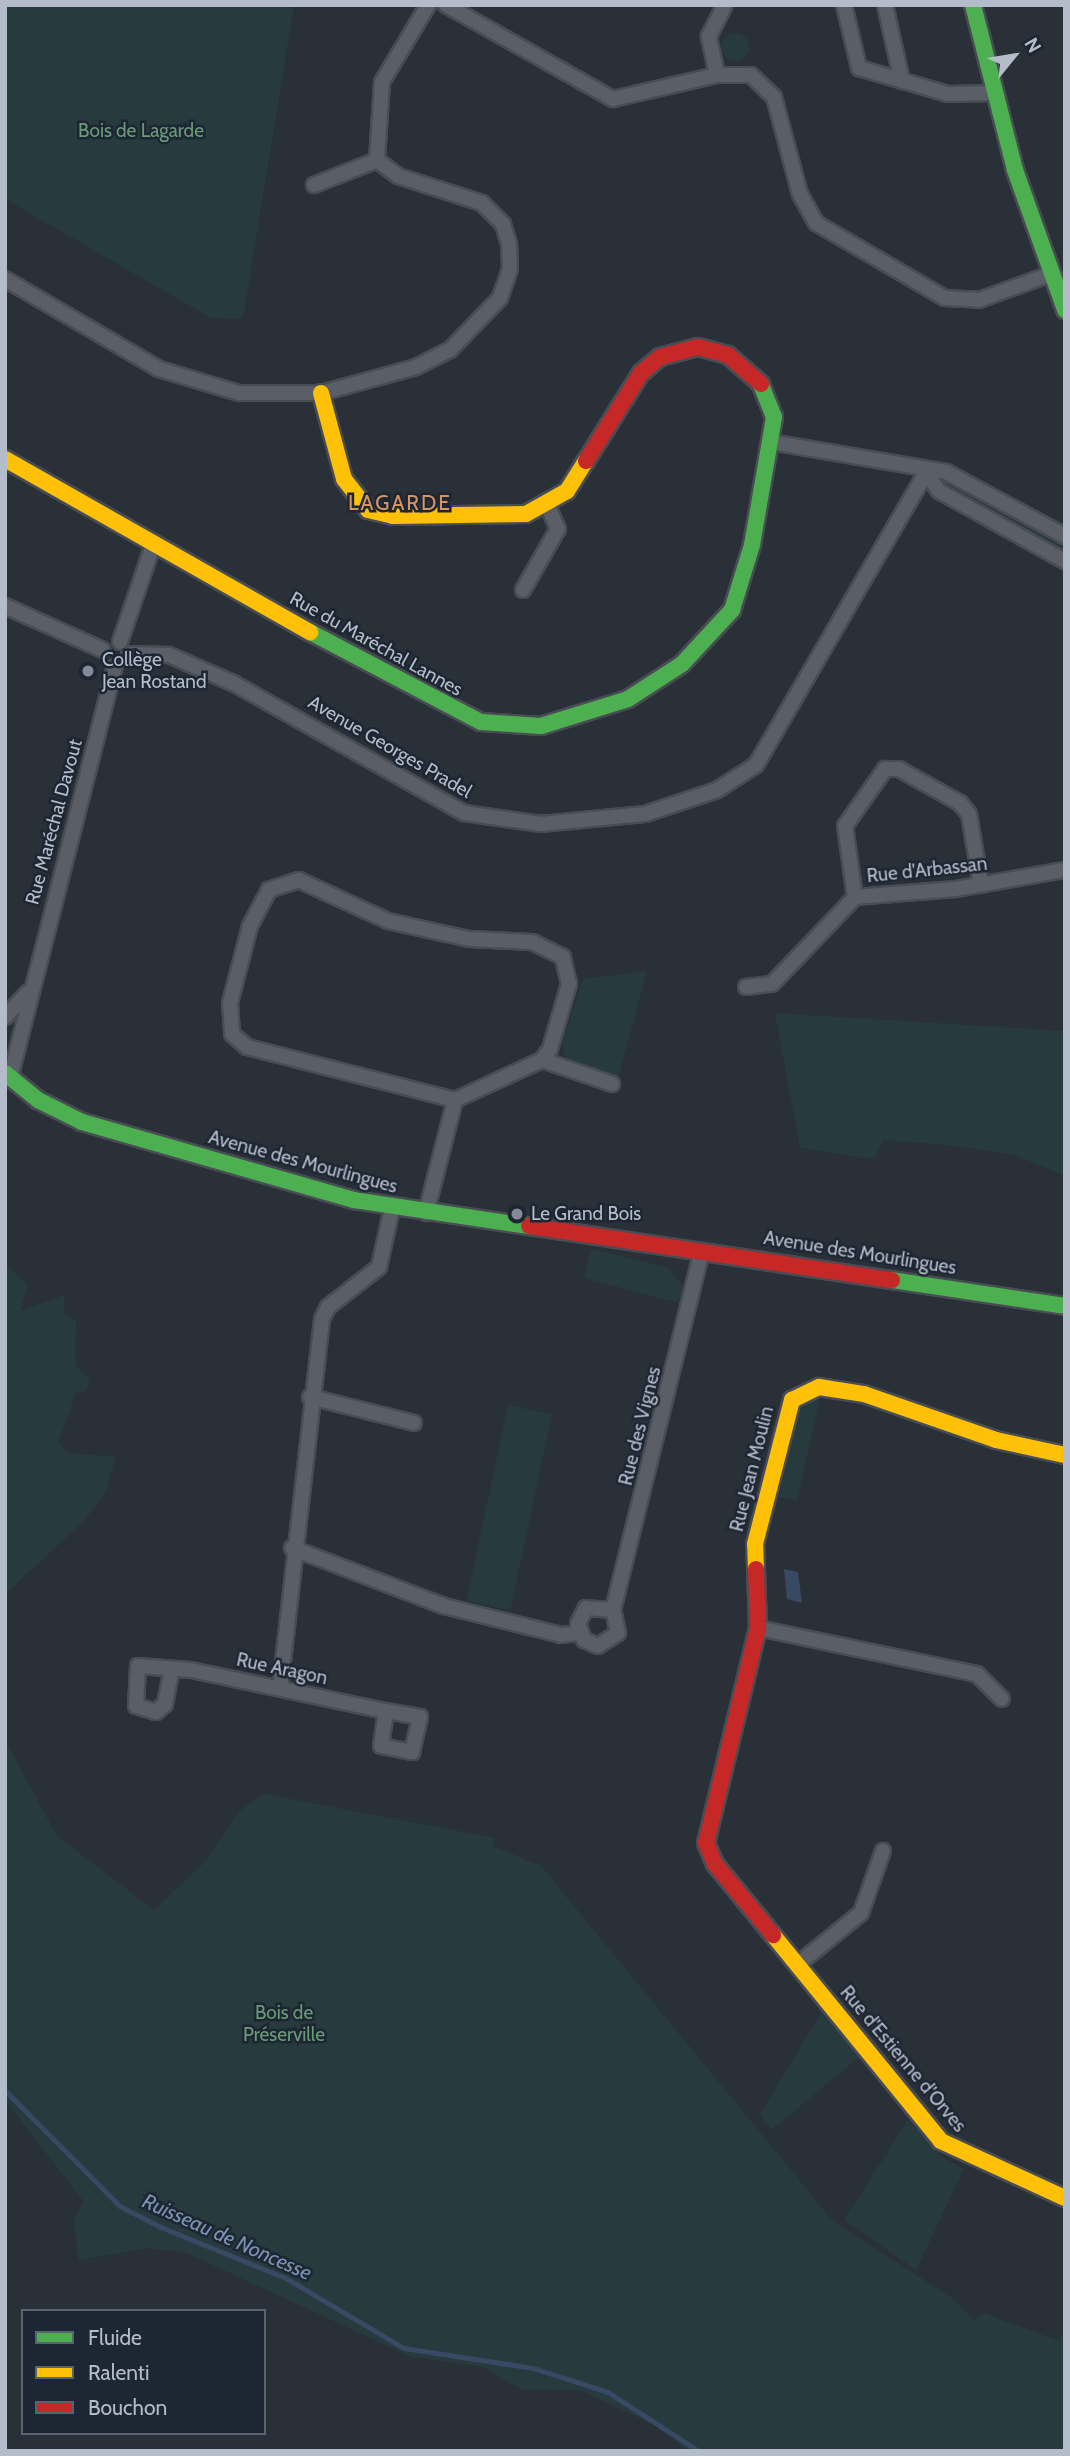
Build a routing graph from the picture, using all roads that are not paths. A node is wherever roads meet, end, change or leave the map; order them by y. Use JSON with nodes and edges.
{"nodes":[{"id":1,"x":428,"y":5,"type":"edge"},
{"id":2,"x":446,"y":5,"type":"edge"},
{"id":3,"x":725,"y":5,"type":"edge"},
{"id":4,"x":844,"y":5,"type":"edge"},
{"id":5,"x":885,"y":5,"type":"edge"},
{"id":6,"x":973,"y":5,"type":"edge"},
{"id":7,"x":717,"y":75,"type":"junction"},
{"id":8,"x":902,"y":81,"type":"junction"},
{"id":9,"x":995,"y":93,"type":"junction"},
{"id":10,"x":377,"y":160,"type":"junction"},
{"id":11,"x":314,"y":185,"type":"dead end"},
{"id":12,"x":1051,"y":275,"type":"junction"},
{"id":13,"x":5,"y":279,"type":"edge"},
{"id":14,"x":1065,"y":310,"type":"edge"},
{"id":15,"x":321,"y":393,"type":"junction"},
{"id":16,"x":772,"y":442,"type":"junction"},
{"id":17,"x":5,"y":459,"type":"edge"},
{"id":18,"x":926,"y":473,"type":"junction"},
{"id":19,"x":548,"y":507,"type":"junction"},
{"id":20,"x":1065,"y":536,"type":"edge"},
{"id":21,"x":153,"y":545,"type":"junction"},
{"id":22,"x":1065,"y":561,"type":"edge"},
{"id":23,"x":523,"y":590,"type":"dead end"},
{"id":24,"x":5,"y":606,"type":"edge"},
{"id":25,"x":125,"y":648,"type":"junction"},
{"id":26,"x":103,"y":650,"type":"junction"},
{"id":27,"x":115,"y":667,"type":"junction"},
{"id":28,"x":1065,"y":870,"type":"edge"},
{"id":29,"x":981,"y":885,"type":"junction"},
{"id":30,"x":855,"y":897,"type":"junction"},
{"id":31,"x":31,"y":986,"type":"junction"},
{"id":32,"x":746,"y":987,"type":"dead end"},
{"id":33,"x":5,"y":1017,"type":"edge"},
{"id":34,"x":542,"y":1060,"type":"junction"},
{"id":35,"x":8,"y":1076,"type":"edge"},
{"id":36,"x":612,"y":1084,"type":"dead end"},
{"id":37,"x":455,"y":1100,"type":"junction"},
{"id":38,"x":392,"y":1208,"type":"junction"},
{"id":39,"x":426,"y":1213,"type":"junction"},
{"id":40,"x":702,"y":1251,"type":"junction"},
{"id":41,"x":1065,"y":1306,"type":"edge"},
{"id":42,"x":310,"y":1397,"type":"junction"},
{"id":43,"x":414,"y":1423,"type":"dead end"},
{"id":44,"x":1065,"y":1455,"type":"edge"},
{"id":45,"x":292,"y":1548,"type":"junction"},
{"id":46,"x":613,"y":1610,"type":"junction"},
{"id":47,"x":758,"y":1628,"type":"junction"},
{"id":48,"x":579,"y":1633,"type":"junction"},
{"id":49,"x":171,"y":1673,"type":"dead end"},
{"id":50,"x":280,"y":1688,"type":"junction"},
{"id":51,"x":1002,"y":1699,"type":"dead end"},
{"id":52,"x":386,"y":1711,"type":"dead end"},
{"id":53,"x":883,"y":1851,"type":"dead end"},
{"id":54,"x":797,"y":1965,"type":"junction"},
{"id":55,"x":1065,"y":2198,"type":"edge"}],
"edges":[{"from":1,"to":10,"type":"street"},
{"from":2,"to":7,"type":"street"},
{"from":3,"to":7,"type":"street"},
{"from":4,"to":8,"type":"street"},
{"from":5,"to":8,"type":"street"},
{"from":6,"to":9,"type":"street"},
{"from":7,"to":12,"type":"street"},
{"from":8,"to":9,"type":"street"},
{"from":9,"to":12,"type":"street"},
{"from":10,"to":11,"type":"street"},
{"from":10,"to":15,"type":"street"},
{"from":12,"to":14,"type":"street"},
{"from":13,"to":15,"type":"street"},
{"from":15,"to":19,"type":"street"},
{"from":16,"to":18,"type":"street"},
{"from":16,"to":19,"type":"street","name":"Rue du Maréchal Lannes"},
{"from":16,"to":21,"type":"street","name":"Rue du Maréchal Lannes"},
{"from":17,"to":21,"type":"street","name":"Rue du Maréchal Lannes"},
{"from":18,"to":20,"type":"street"},
{"from":18,"to":22,"type":"street"},
{"from":18,"to":25,"type":"street","name":"Avenue Georges Pradel"},
{"from":19,"to":23,"type":"street"},
{"from":21,"to":25,"type":"street"},
{"from":24,"to":26,"type":"street"},
{"from":25,"to":26,"type":"street","name":"Avenue Georges Pradel"},
{"from":25,"to":27,"type":"street"},
{"from":26,"to":27,"type":"street"},
{"from":27,"to":31,"type":"street","name":"Rue Maréchal Davout"},
{"from":28,"to":29,"type":"street","name":"Rue d'Arbassan"},
{"from":29,"to":30,"type":"street","name":"Rue d'Arbassan"},
{"from":29,"to":30,"type":"street"},
{"from":30,"to":32,"type":"street","name":"Rue d'Arbassan"},
{"from":31,"to":33,"type":"street","name":"Rue Maréchal Davout"},
{"from":31,"to":35,"type":"street","name":"Rue Maréchal Davout"},
{"from":34,"to":36,"type":"street"},
{"from":34,"to":37,"type":"street"},
{"from":34,"to":37,"type":"street"},
{"from":35,"to":38,"type":"street","name":"Avenue des Mourlingues"},
{"from":37,"to":39,"type":"street"},
{"from":38,"to":39,"type":"street","name":"Avenue des Mourlingues"},
{"from":38,"to":42,"type":"street"},
{"from":39,"to":40,"type":"street","name":"Avenue des Mourlingues"},
{"from":40,"to":41,"type":"street","name":"Avenue des Mourlingues"},
{"from":40,"to":46,"type":"street","name":"Rue des Vignes"},
{"from":42,"to":43,"type":"street"},
{"from":42,"to":45,"type":"street"},
{"from":44,"to":47,"type":"street","name":"Rue Jean Moulin"},
{"from":45,"to":48,"type":"street","name":"Rue des Vignes"},
{"from":45,"to":50,"type":"street"},
{"from":46,"to":48,"type":"street"},
{"from":46,"to":48,"type":"street","name":"Rue des Vignes"},
{"from":47,"to":51,"type":"street"},
{"from":47,"to":54,"type":"street","name":"Rue Jean Moulin"},
{"from":49,"to":50,"type":"street","name":"Rue Aragon"},
{"from":50,"to":52,"type":"street","name":"Rue Aragon"},
{"from":53,"to":54,"type":"street"},
{"from":54,"to":55,"type":"street","name":"Rue d'Estienne d'Orves"}]}
